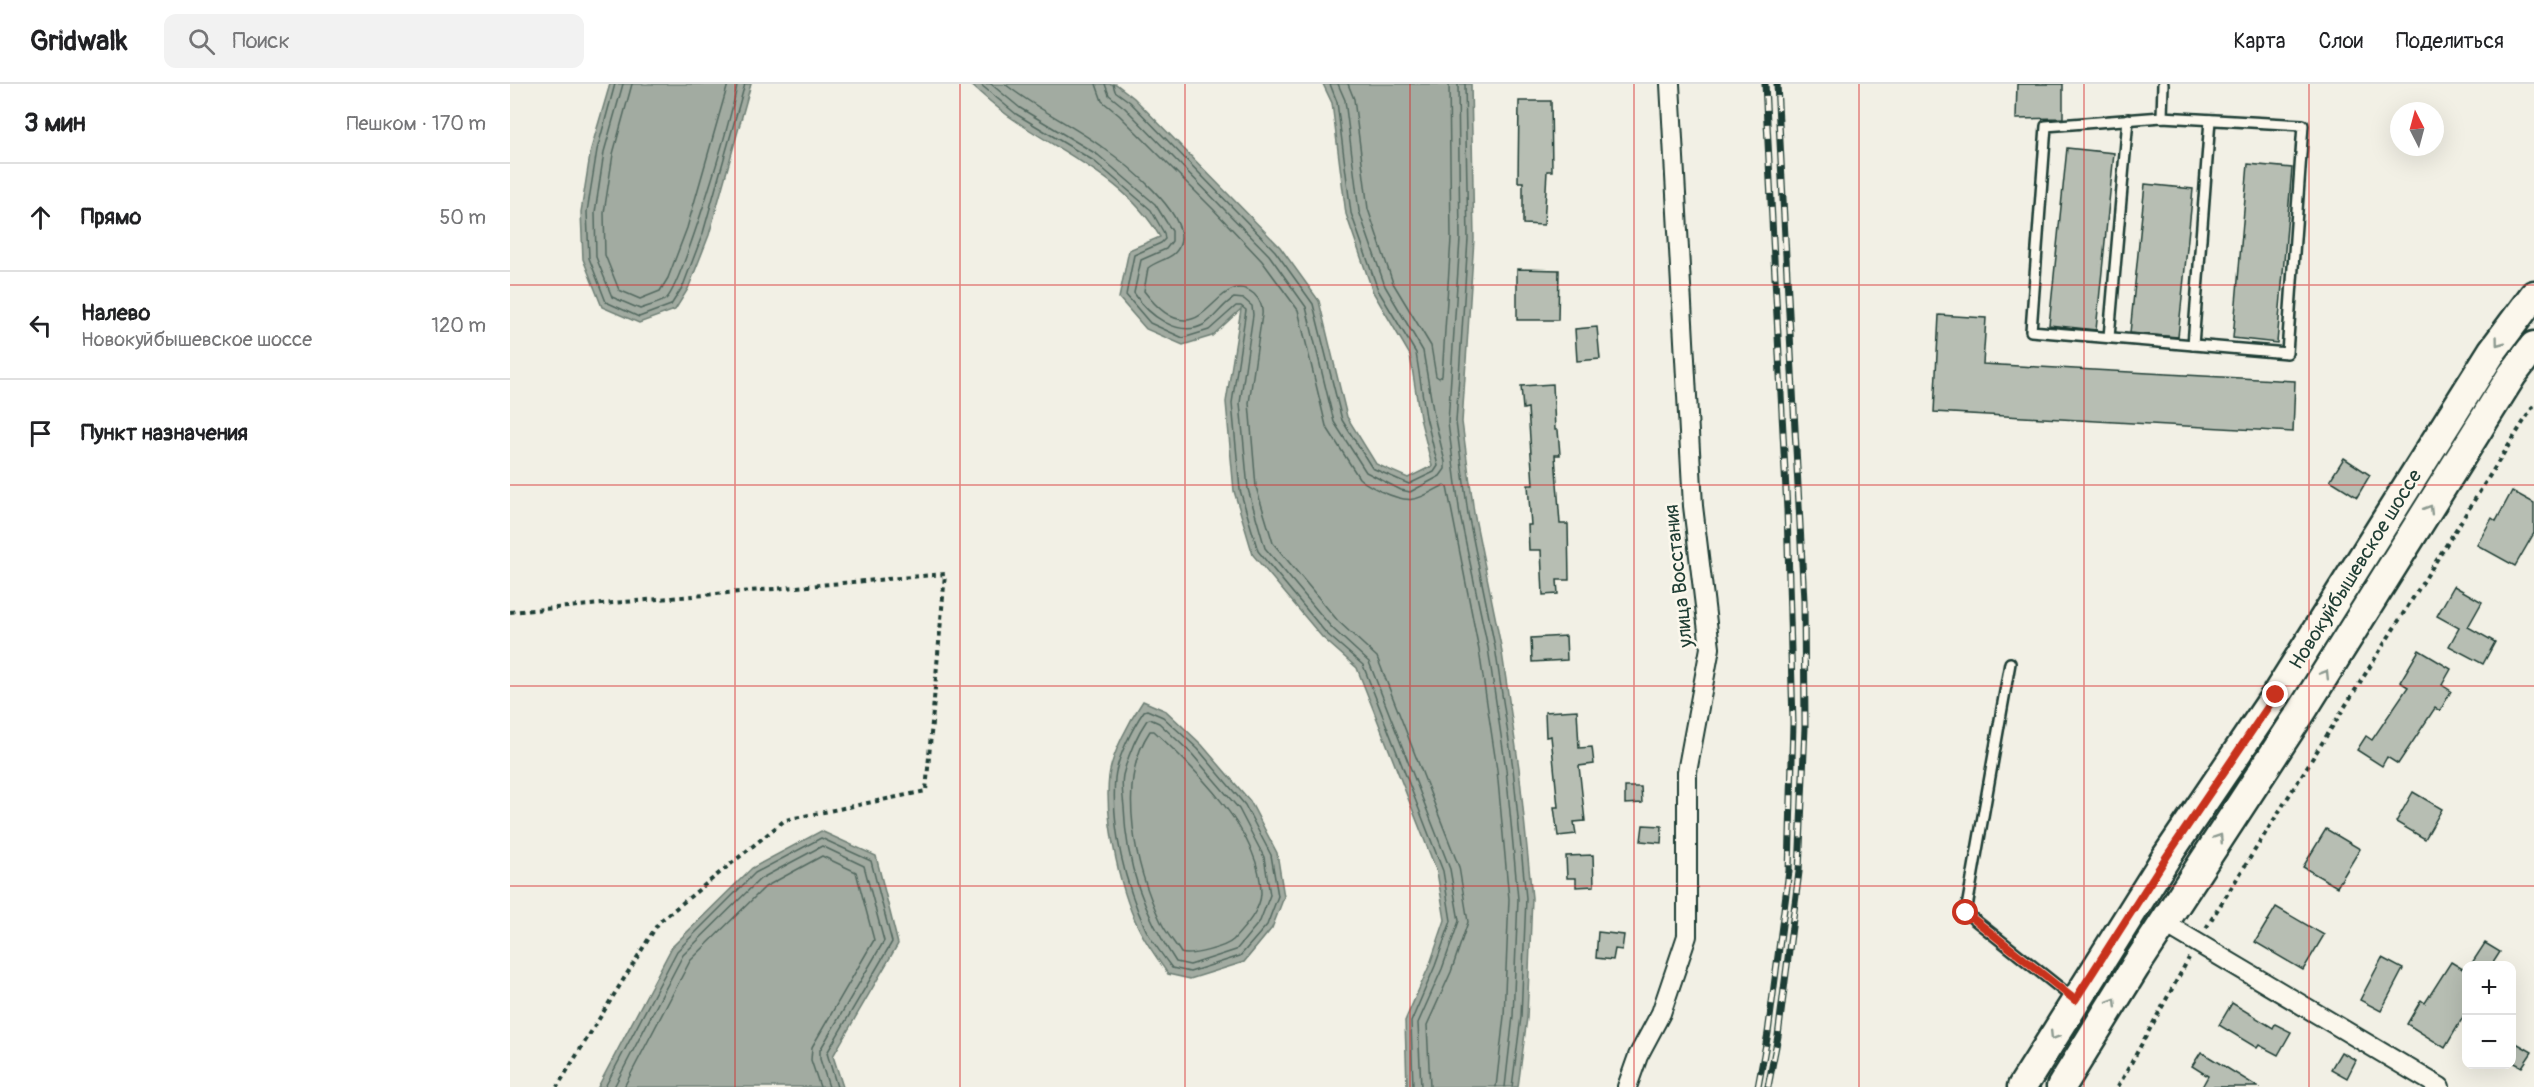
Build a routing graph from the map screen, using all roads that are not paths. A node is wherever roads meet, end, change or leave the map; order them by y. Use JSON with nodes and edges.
{"nodes":[{"id":1,"x":1670,"y":84,"type":"edge"},
{"id":2,"x":2163,"y":84,"type":"edge"},
{"id":3,"x":2162,"y":117,"type":"junction"},
{"id":4,"x":2128,"y":119,"type":"junction"},
{"id":5,"x":2210,"y":120,"type":"junction"},
{"id":6,"x":2534,"y":295,"type":"edge"},
{"id":7,"x":2109,"y":337,"type":"junction"},
{"id":8,"x":2193,"y":345,"type":"junction"},
{"id":9,"x":2534,"y":346,"type":"edge"},
{"id":10,"x":2010,"y":663,"type":"dead end"},
{"id":11,"x":2164,"y":923,"type":"junction"},
{"id":12,"x":2075,"y":1000,"type":"junction"},
{"id":13,"x":1627,"y":1087,"type":"edge"},
{"id":14,"x":2022,"y":1087,"type":"edge"},
{"id":15,"x":2061,"y":1087,"type":"edge"},
{"id":16,"x":2440,"y":1087,"type":"edge"}],
"edges":[{"from":1,"to":13,"type":"street","name":"улица Восстания"},
{"from":2,"to":3,"type":"lane"},
{"from":3,"to":4,"type":"lane"},
{"from":3,"to":5,"type":"lane"},
{"from":4,"to":7,"type":"lane"},
{"from":4,"to":7,"type":"lane"},
{"from":5,"to":8,"type":"lane"},
{"from":5,"to":8,"type":"lane"},
{"from":6,"to":12,"type":"main road","name":"Новокуйбышевское шоссе","one_way":true},
{"from":7,"to":8,"type":"lane"},
{"from":11,"to":9,"type":"main road","name":"Новокуйбышевское шоссе","one_way":true},
{"from":10,"to":12,"type":"lane"},
{"from":15,"to":11,"type":"main road","name":"Новокуйбышевское шоссе","one_way":true},
{"from":11,"to":16,"type":"street"},
{"from":12,"to":14,"type":"main road","name":"Новокуйбышевское шоссе","one_way":true}]}
